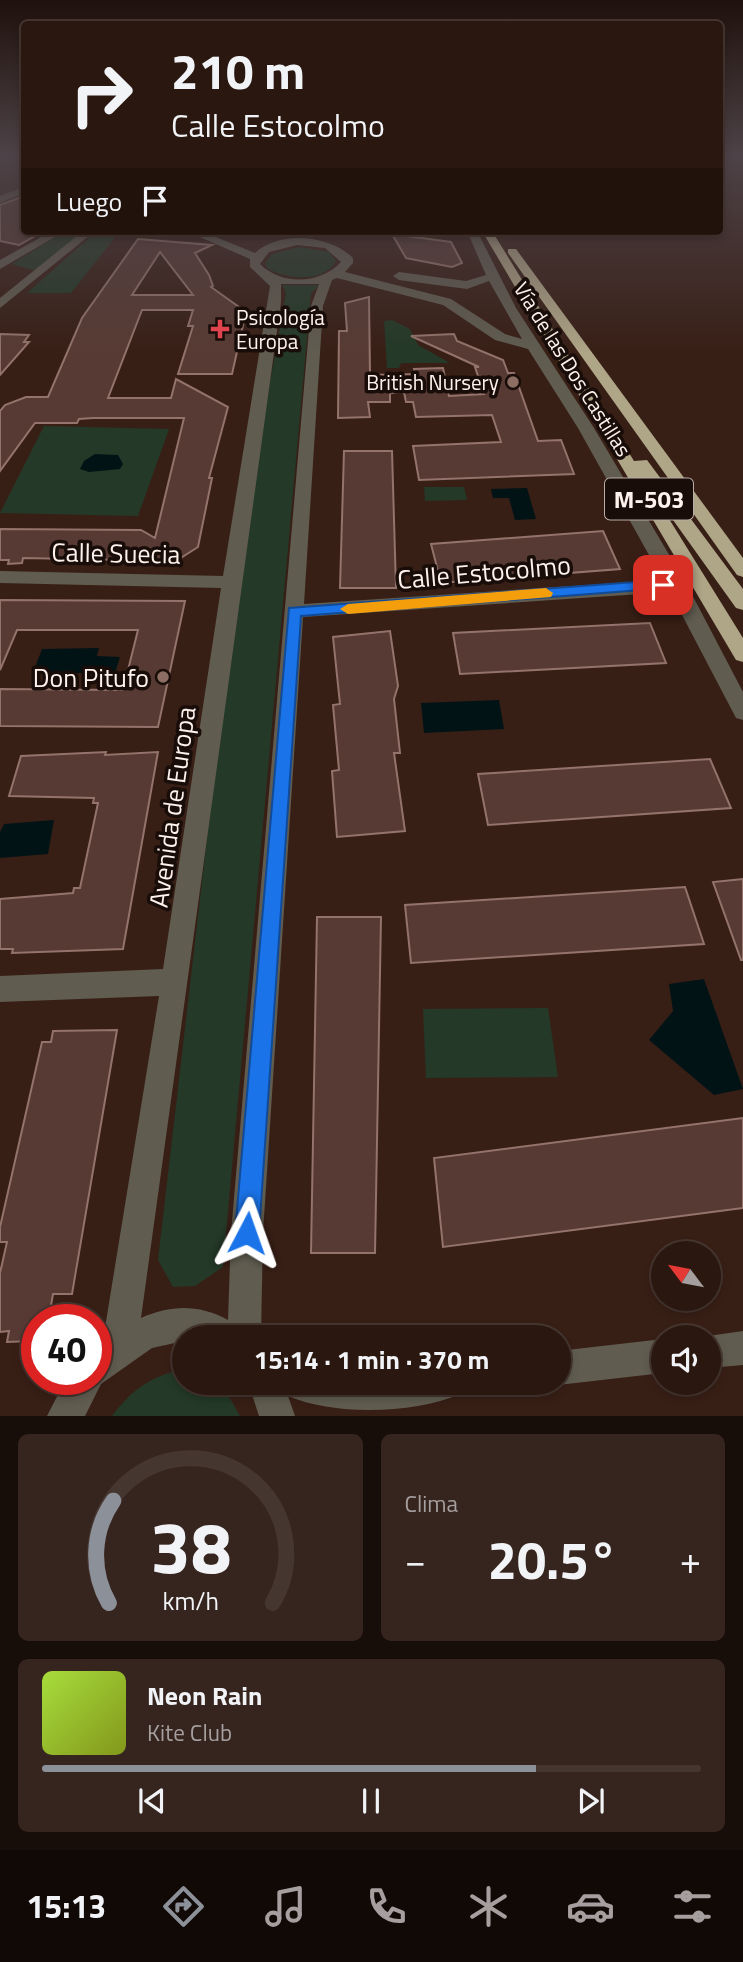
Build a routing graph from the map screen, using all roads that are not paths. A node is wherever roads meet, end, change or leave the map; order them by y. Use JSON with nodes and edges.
{"nodes":[{"id":1,"x":54,"y":235,"type":"edge"},
{"id":2,"x":85,"y":235,"type":"edge"},
{"id":3,"x":201,"y":235,"type":"edge"},
{"id":4,"x":226,"y":235,"type":"edge"},
{"id":5,"x":282,"y":235,"type":"edge"},
{"id":6,"x":325,"y":235,"type":"edge"},
{"id":7,"x":474,"y":235,"type":"edge"},
{"id":8,"x":489,"y":235,"type":"edge"},
{"id":9,"x":503,"y":235,"type":"edge"},
{"id":10,"x":328,"y":244,"type":"junction"},
{"id":11,"x":278,"y":245,"type":"junction"},
{"id":12,"x":255,"y":257,"type":"junction"},
{"id":13,"x":358,"y":263,"type":"junction"},
{"id":14,"x":1,"y":270,"type":"edge"},
{"id":15,"x":332,"y":276,"type":"junction"},
{"id":16,"x":493,"y":276,"type":"junction"},
{"id":17,"x":271,"y":278,"type":"junction"},
{"id":18,"x":380,"y":283,"type":"junction"},
{"id":19,"x":479,"y":294,"type":"dead end"},
{"id":20,"x":0,"y":304,"type":"edge"},
{"id":21,"x":554,"y":342,"type":"junction"},
{"id":22,"x":534,"y":346,"type":"junction"},
{"id":23,"x":590,"y":360,"type":"junction"},
{"id":24,"x":743,"y":547,"type":"edge"},
{"id":25,"x":743,"y":570,"type":"edge"},
{"id":26,"x":0,"y":577,"type":"edge"},
{"id":27,"x":231,"y":582,"type":"junction"},
{"id":28,"x":678,"y":585,"type":"junction"},
{"id":29,"x":743,"y":603,"type":"edge"},
{"id":30,"x":294,"y":611,"type":"junction"},
{"id":31,"x":743,"y":656,"type":"edge"},
{"id":32,"x":743,"y":712,"type":"edge"},
{"id":33,"x":174,"y":982,"type":"junction"},
{"id":34,"x":0,"y":989,"type":"edge"},
{"id":35,"x":172,"y":1325,"type":"edge"},
{"id":36,"x":174,"y":1325,"type":"edge"},
{"id":37,"x":193,"y":1325,"type":"edge"},
{"id":38,"x":244,"y":1325,"type":"edge"},
{"id":39,"x":112,"y":1340,"type":"edge"},
{"id":40,"x":743,"y":1348,"type":"edge"},
{"id":41,"x":721,"y":1350,"type":"edge"},
{"id":42,"x":112,"y":1354,"type":"edge"},
{"id":43,"x":651,"y":1357,"type":"edge"},
{"id":44,"x":571,"y":1367,"type":"edge"},
{"id":45,"x":77,"y":1395,"type":"edge"},
{"id":46,"x":270,"y":1395,"type":"edge"},
{"id":47,"x":65,"y":1416,"type":"edge"},
{"id":48,"x":277,"y":1416,"type":"edge"}],
"edges":[{"from":1,"to":14,"type":"street"},
{"from":2,"to":20,"type":"street"},
{"from":3,"to":12,"type":"street"},
{"from":4,"to":11,"type":"street"},
{"from":5,"to":11,"type":"street"},
{"from":6,"to":10,"type":"street"},
{"from":7,"to":16,"type":"street","name":"Vía de las Dos Castillas"},
{"from":8,"to":21,"type":"highway","number":"M-503"},
{"from":9,"to":23,"type":"highway","number":"M-503"},
{"from":10,"to":11,"type":"street"},
{"from":10,"to":13,"type":"street"},
{"from":11,"to":12,"type":"street"},
{"from":12,"to":17,"type":"street"},
{"from":13,"to":15,"type":"street"},
{"from":13,"to":16,"type":"street"},
{"from":15,"to":17,"type":"street"},
{"from":15,"to":18,"type":"street"},
{"from":15,"to":30,"type":"street"},
{"from":16,"to":22,"type":"street","name":"Vía de las Dos Castillas"},
{"from":17,"to":27,"type":"street","name":"Avenida de Europa"},
{"from":18,"to":19,"type":"street"},
{"from":18,"to":22,"type":"street"},
{"from":21,"to":29,"type":"highway","number":"M-503"},
{"from":21,"to":31,"type":"highway","number":"M-503"},
{"from":22,"to":28,"type":"street","name":"Vía de las Dos Castillas"},
{"from":23,"to":24,"type":"highway","number":"M-503"},
{"from":23,"to":25,"type":"highway","number":"M-503"},
{"from":26,"to":27,"type":"street","name":"Calle Suecia"},
{"from":27,"to":33,"type":"street","name":"Avenida de Europa"},
{"from":28,"to":30,"type":"street","name":"Calle Estocolmo"},
{"from":28,"to":32,"type":"street","name":"Vía de las Dos Castillas"},
{"from":30,"to":38,"type":"street"},
{"from":33,"to":34,"type":"street"},
{"from":33,"to":39,"type":"street","name":"Avenida de Europa"},
{"from":35,"to":42,"type":"street"},
{"from":36,"to":37,"type":"street"},
{"from":40,"to":41,"type":"street"},
{"from":43,"to":44,"type":"street"},
{"from":45,"to":47,"type":"street"},
{"from":46,"to":48,"type":"street"}]}
